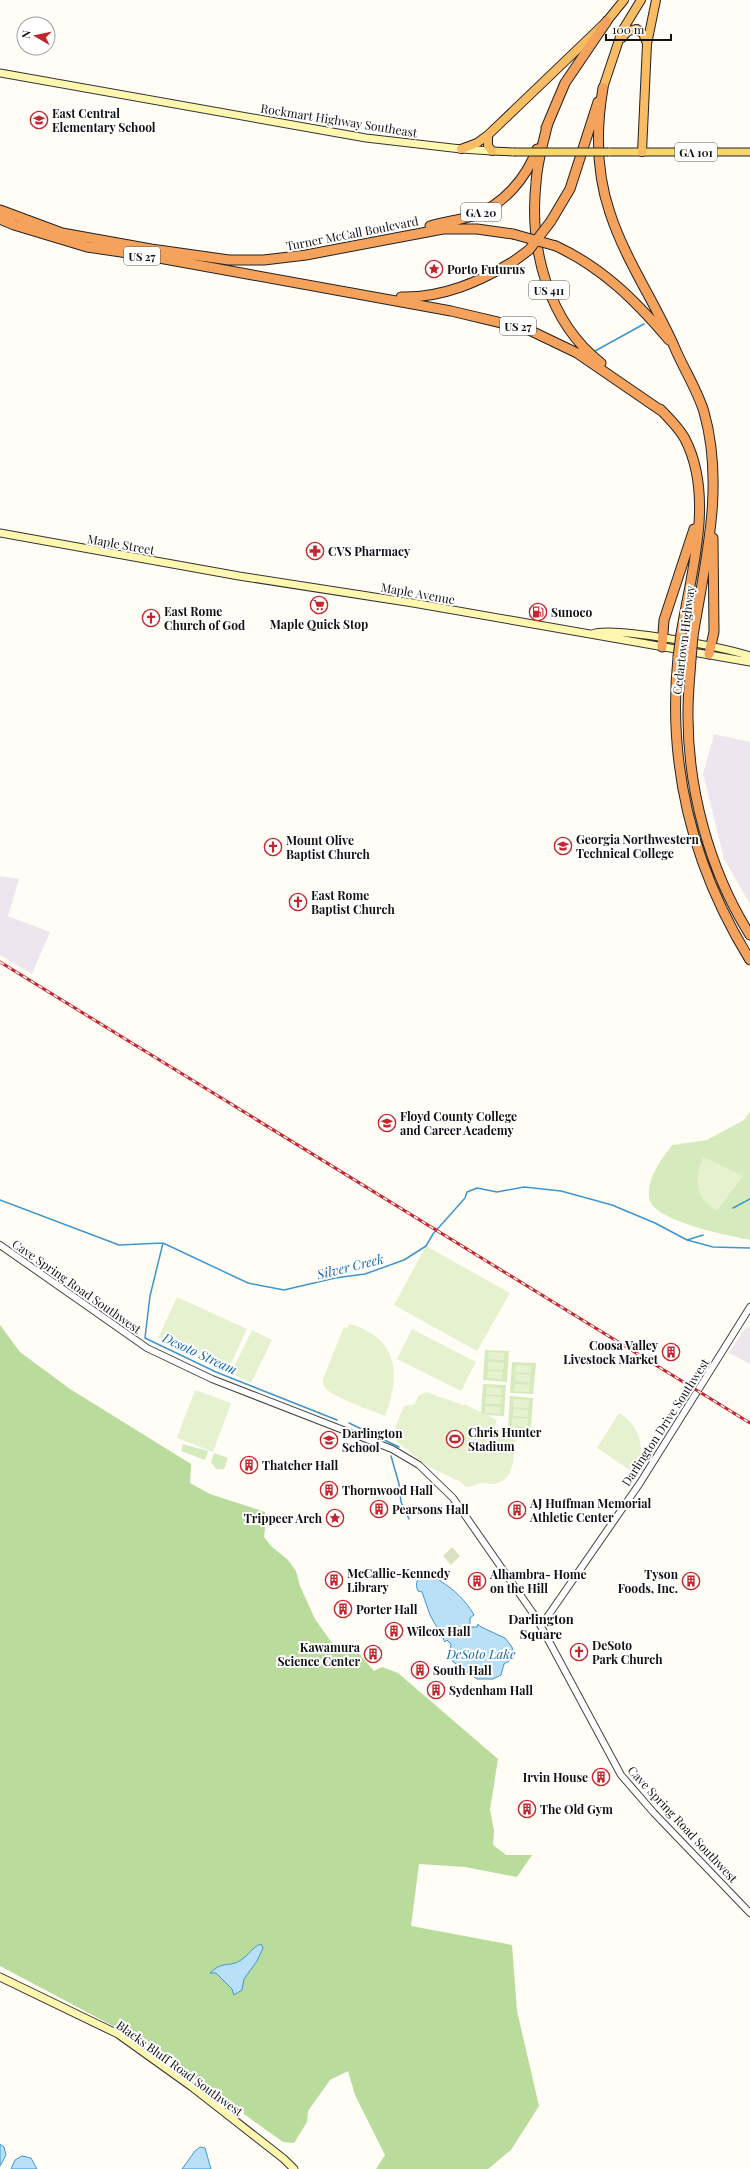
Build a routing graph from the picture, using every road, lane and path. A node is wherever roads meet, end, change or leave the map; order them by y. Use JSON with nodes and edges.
{"nodes":[{"id":1,"x":624,"y":0,"type":"edge"},
{"id":2,"x":641,"y":0,"type":"edge"},
{"id":3,"x":656,"y":0,"type":"edge"},
{"id":4,"x":607,"y":21,"type":"junction"},
{"id":5,"x":647,"y":44,"type":"junction"},
{"id":6,"x":616,"y":47,"type":"junction"},
{"id":7,"x":0,"y":73,"type":"edge"},
{"id":8,"x":603,"y":88,"type":"junction"},
{"id":9,"x":548,"y":123,"type":"junction"},
{"id":10,"x":488,"y":135,"type":"junction"},
{"id":11,"x":461,"y":149,"type":"junction"},
{"id":12,"x":492,"y":151,"type":"junction"},
{"id":13,"x":642,"y":152,"type":"junction"},
{"id":14,"x":750,"y":152,"type":"edge"},
{"id":15,"x":0,"y":210,"type":"edge"},
{"id":16,"x":0,"y":219,"type":"edge"},
{"id":17,"x":371,"y":242,"type":"junction"},
{"id":18,"x":352,"y":293,"type":"junction"},
{"id":19,"x":674,"y":346,"type":"junction"},
{"id":20,"x":663,"y":412,"type":"junction"},
{"id":21,"x":700,"y":500,"type":"junction"},
{"id":22,"x":713,"y":512,"type":"junction"},
{"id":23,"x":0,"y":533,"type":"edge"},
{"id":24,"x":239,"y":576,"type":"joint"},
{"id":25,"x":592,"y":634,"type":"junction"},
{"id":26,"x":661,"y":638,"type":"junction"},
{"id":27,"x":690,"y":639,"type":"junction"},
{"id":28,"x":662,"y":647,"type":"junction"},
{"id":29,"x":710,"y":651,"type":"junction"},
{"id":30,"x":689,"y":655,"type":"junction"},
{"id":31,"x":750,"y":656,"type":"edge"},
{"id":32,"x":750,"y":662,"type":"edge"},
{"id":33,"x":750,"y":935,"type":"edge"},
{"id":34,"x":750,"y":960,"type":"edge"},
{"id":35,"x":0,"y":1245,"type":"edge"},
{"id":36,"x":750,"y":1307,"type":"edge"},
{"id":37,"x":541,"y":1626,"type":"junction"},
{"id":38,"x":750,"y":1913,"type":"edge"},
{"id":39,"x":0,"y":1977,"type":"edge"},
{"id":40,"x":294,"y":2169,"type":"edge"}],
"edges":[{"from":1,"to":4,"type":"highway","number":"US 411"},
{"from":2,"to":6,"type":"highway"},
{"from":3,"to":5,"type":"highway"},
{"from":4,"to":9,"type":"highway","number":"US 411"},
{"from":4,"to":10,"type":"highway"},
{"from":5,"to":6,"type":"highway"},
{"from":5,"to":13,"type":"highway"},
{"from":6,"to":8,"type":"highway"},
{"from":7,"to":11,"type":"main road","name":"Rockmart Highway Southeast"},
{"from":8,"to":18,"type":"highway","bridge":true},
{"from":8,"to":19,"type":"highway"},
{"from":9,"to":17,"type":"highway","number":"GA 20"},
{"from":9,"to":20,"type":"highway","number":"US 411"},
{"from":10,"to":11,"type":"highway"},
{"from":10,"to":12,"type":"highway"},
{"from":11,"to":12,"type":"main road","name":"Rockmart Highway Southeast"},
{"from":12,"to":13,"type":"main road","name":"Rockmart Highway Southeast","number":"GA 101","bridge":true},
{"from":13,"to":14,"type":"main road","name":"Rockmart Highway Southeast","number":"GA 101"},
{"from":15,"to":17,"type":"highway","name":"Turner McCall Boulevard","number":"US 27"},
{"from":16,"to":18,"type":"highway","number":"US 27"},
{"from":17,"to":19,"type":"highway","name":"Turner McCall Boulevard","number":"US 27","bridge":true},
{"from":18,"to":20,"type":"highway","number":"US 27"},
{"from":19,"to":22,"type":"highway","name":"Cedartown Highway","number":"US 27"},
{"from":20,"to":21,"type":"highway","name":"Cedartown Highway","number":"US 27"},
{"from":21,"to":26,"type":"highway"},
{"from":21,"to":34,"type":"highway","name":"Cedartown Highway","number":"US 27","bridge":true},
{"from":22,"to":27,"type":"highway","name":"Cedartown Highway","number":"US 27"},
{"from":22,"to":29,"type":"highway"},
{"from":23,"to":24,"type":"main road","name":"Maple Street"},
{"from":24,"to":25,"type":"main road","name":"Maple Avenue"},
{"from":25,"to":26,"type":"main road","name":"Maple Avenue"},
{"from":25,"to":28,"type":"main road","name":"Maple Avenue"},
{"from":26,"to":27,"type":"main road","name":"Maple Avenue"},
{"from":26,"to":28,"type":"highway"},
{"from":27,"to":29,"type":"main road","name":"Maple Avenue"},
{"from":27,"to":30,"type":"highway","name":"Cedartown Highway","number":"US 27","bridge":true},
{"from":28,"to":30,"type":"main road","name":"Maple Avenue"},
{"from":29,"to":30,"type":"main road","name":"Maple Avenue"},
{"from":29,"to":31,"type":"main road"},
{"from":29,"to":32,"type":"main road"},
{"from":30,"to":33,"type":"highway","name":"Cedartown Highway","number":"US 27"},
{"from":35,"to":37,"type":"street","name":"Cave Spring Road Southwest"},
{"from":36,"to":37,"type":"street","name":"Darlington Drive Southwest"},
{"from":37,"to":38,"type":"street","name":"Cave Spring Road Southwest"},
{"from":39,"to":40,"type":"main road","name":"Blacks Bluff Road Southwest"}]}
